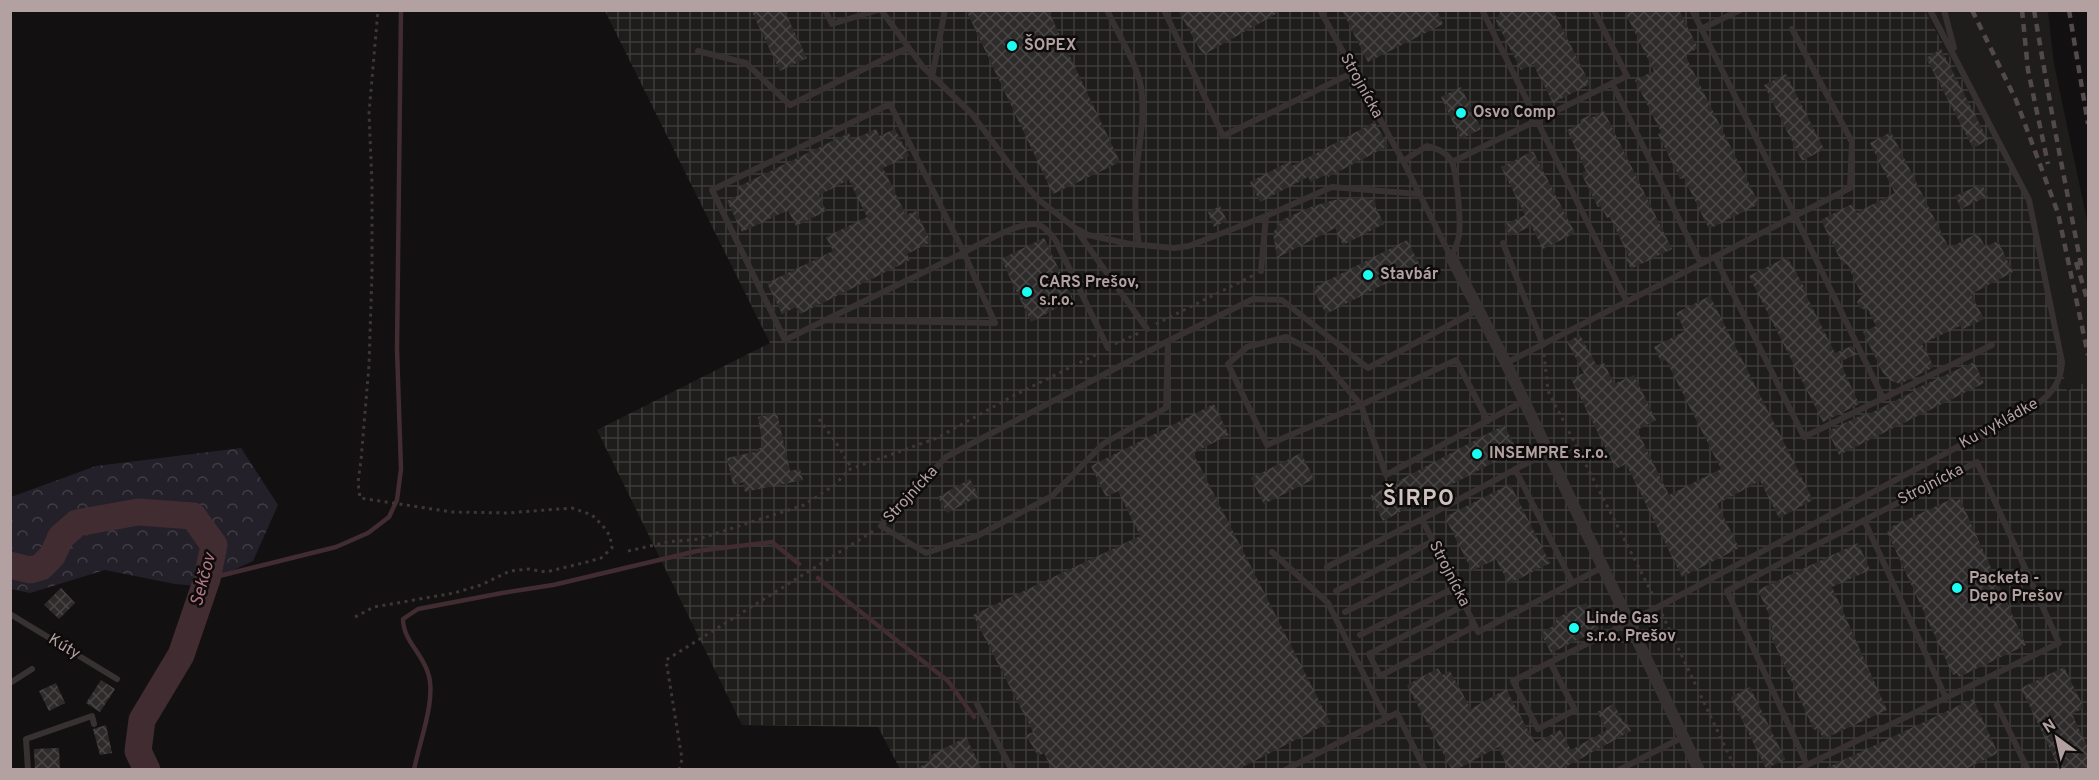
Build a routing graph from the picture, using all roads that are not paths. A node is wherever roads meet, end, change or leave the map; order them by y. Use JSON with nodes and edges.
{"nodes":[{"id":1,"x":825,"y":10,"type":"edge"},
{"id":2,"x":879,"y":10,"type":"edge"},
{"id":3,"x":945,"y":10,"type":"edge"},
{"id":4,"x":1107,"y":10,"type":"edge"},
{"id":5,"x":1164,"y":10,"type":"edge"},
{"id":6,"x":1320,"y":10,"type":"edge"},
{"id":7,"x":1482,"y":10,"type":"edge"},
{"id":8,"x":1594,"y":10,"type":"edge"},
{"id":9,"x":1692,"y":10,"type":"edge"},
{"id":10,"x":1740,"y":10,"type":"edge"},
{"id":11,"x":1930,"y":10,"type":"edge"},
{"id":12,"x":1944,"y":10,"type":"edge"},
{"id":13,"x":1701,"y":29,"type":"junction"},
{"id":14,"x":1792,"y":29,"type":"dead end"},
{"id":15,"x":907,"y":48,"type":"junction"},
{"id":16,"x":698,"y":51,"type":"dead end"},
{"id":17,"x":1957,"y":59,"type":"junction"},
{"id":18,"x":1354,"y":72,"type":"junction"},
{"id":19,"x":933,"y":77,"type":"junction"},
{"id":20,"x":1612,"y":83,"type":"junction"},
{"id":21,"x":1537,"y":120,"type":"junction"},
{"id":22,"x":1403,"y":161,"type":"junction"},
{"id":23,"x":1452,"y":162,"type":"junction"},
{"id":24,"x":1419,"y":194,"type":"junction"},
{"id":25,"x":1266,"y":216,"type":"junction"},
{"id":26,"x":1795,"y":216,"type":"junction"},
{"id":27,"x":1075,"y":228,"type":"junction"},
{"id":28,"x":1503,"y":243,"type":"dead end"},
{"id":29,"x":1139,"y":245,"type":"junction"},
{"id":30,"x":964,"y":253,"type":"junction"},
{"id":31,"x":1451,"y":256,"type":"junction"},
{"id":32,"x":1715,"y":257,"type":"junction"},
{"id":33,"x":1701,"y":264,"type":"junction"},
{"id":34,"x":1261,"y":271,"type":"road end"},
{"id":35,"x":1627,"y":302,"type":"junction"},
{"id":36,"x":1479,"y":309,"type":"junction"},
{"id":37,"x":826,"y":320,"type":"junction"},
{"id":38,"x":1147,"y":329,"type":"road end"},
{"id":39,"x":1168,"y":341,"type":"junction"},
{"id":40,"x":1543,"y":345,"type":"junction"},
{"id":41,"x":1992,"y":345,"type":"dead end"},
{"id":42,"x":1108,"y":348,"type":"road end"},
{"id":43,"x":1506,"y":363,"type":"junction"},
{"id":44,"x":1883,"y":398,"type":"junction"},
{"id":45,"x":1524,"y":401,"type":"junction"},
{"id":46,"x":1361,"y":405,"type":"junction"},
{"id":47,"x":1488,"y":421,"type":"junction"},
{"id":48,"x":1549,"y":452,"type":"junction"},
{"id":49,"x":1515,"y":469,"type":"junction"},
{"id":50,"x":1422,"y":519,"type":"junction"},
{"id":51,"x":1864,"y":520,"type":"junction"},
{"id":52,"x":1433,"y":541,"type":"junction"},
{"id":53,"x":1272,"y":552,"type":"dead end"},
{"id":54,"x":1443,"y":562,"type":"junction"},
{"id":55,"x":1603,"y":566,"type":"junction"},
{"id":56,"x":1327,"y":567,"type":"dead end"},
{"id":57,"x":1572,"y":582,"type":"junction"},
{"id":58,"x":1456,"y":587,"type":"junction"},
{"id":59,"x":1336,"y":591,"type":"dead end"},
{"id":60,"x":1465,"y":605,"type":"junction"},
{"id":61,"x":1344,"y":612,"type":"dead end"},
{"id":62,"x":10,"y":614,"type":"edge"},
{"id":63,"x":1630,"y":621,"type":"junction"},
{"id":64,"x":1475,"y":626,"type":"junction"},
{"id":65,"x":1360,"y":635,"type":"dead end"},
{"id":66,"x":1550,"y":662,"type":"junction"},
{"id":67,"x":32,"y":669,"type":"dead end"},
{"id":68,"x":117,"y":679,"type":"dead end"},
{"id":69,"x":10,"y":683,"type":"edge"},
{"id":70,"x":1946,"y":698,"type":"junction"},
{"id":71,"x":977,"y":704,"type":"dead end"},
{"id":72,"x":1997,"y":705,"type":"dead end"},
{"id":73,"x":1386,"y":719,"type":"junction"},
{"id":74,"x":94,"y":724,"type":"dead end"},
{"id":75,"x":1683,"y":737,"type":"junction"},
{"id":76,"x":1807,"y":765,"type":"junction"},
{"id":77,"x":28,"y":770,"type":"edge"},
{"id":78,"x":1012,"y":770,"type":"edge"},
{"id":79,"x":1285,"y":770,"type":"edge"},
{"id":80,"x":1425,"y":770,"type":"edge"},
{"id":81,"x":1619,"y":770,"type":"edge"},
{"id":82,"x":1699,"y":770,"type":"edge"},
{"id":83,"x":1799,"y":770,"type":"edge"},
{"id":84,"x":2028,"y":770,"type":"edge"}],
"edges":[{"from":1,"to":2,"type":"lane"},
{"from":2,"to":15,"type":"lane"},
{"from":3,"to":19,"type":"lane"},
{"from":4,"to":29,"type":"lane"},
{"from":5,"to":18,"type":"lane"},
{"from":6,"to":18,"type":"lane","name":"Strojnícka"},
{"from":7,"to":21,"type":"lane"},
{"from":8,"to":20,"type":"lane"},
{"from":9,"to":13,"type":"lane"},
{"from":10,"to":13,"type":"lane"},
{"from":11,"to":17,"type":"lane","name":"Ku vykládke"},
{"from":12,"to":17,"type":"lane","name":"Ku vykládke"},
{"from":13,"to":26,"type":"lane"},
{"from":14,"to":26,"type":"lane"},
{"from":15,"to":16,"type":"lane"},
{"from":15,"to":19,"type":"lane"},
{"from":17,"to":63,"type":"lane","name":"Ku vykládke"},
{"from":18,"to":22,"type":"lane","name":"Strojnícka"},
{"from":19,"to":27,"type":"lane"},
{"from":20,"to":21,"type":"lane"},
{"from":20,"to":33,"type":"lane"},
{"from":21,"to":23,"type":"lane"},
{"from":21,"to":35,"type":"lane"},
{"from":22,"to":23,"type":"lane"},
{"from":22,"to":24,"type":"lane","name":"Strojnícka"},
{"from":23,"to":31,"type":"lane"},
{"from":24,"to":25,"type":"lane"},
{"from":24,"to":31,"type":"lane","name":"Strojnícka"},
{"from":25,"to":29,"type":"lane"},
{"from":25,"to":34,"type":"lane"},
{"from":26,"to":32,"type":"lane"},
{"from":26,"to":44,"type":"lane"},
{"from":27,"to":29,"type":"lane"},
{"from":27,"to":38,"type":"lane"},
{"from":28,"to":40,"type":"lane"},
{"from":30,"to":37,"type":"lane"},
{"from":30,"to":37,"type":"lane"},
{"from":30,"to":37,"type":"lane"},
{"from":30,"to":42,"type":"lane"},
{"from":31,"to":36,"type":"street","name":"Strojnícka"},
{"from":32,"to":33,"type":"lane"},
{"from":32,"to":44,"type":"lane"},
{"from":33,"to":35,"type":"lane"},
{"from":35,"to":40,"type":"lane"},
{"from":36,"to":39,"type":"lane","name":"Strojnícka"},
{"from":36,"to":43,"type":"street","name":"Strojnícka"},
{"from":39,"to":39,"type":"lane","name":"Strojnícka"},
{"from":40,"to":43,"type":"lane"},
{"from":41,"to":44,"type":"lane"},
{"from":43,"to":45,"type":"street","name":"Strojnícka"},
{"from":45,"to":47,"type":"lane"},
{"from":45,"to":48,"type":"street","name":"Strojnícka"},
{"from":46,"to":46,"type":"lane"},
{"from":46,"to":47,"type":"lane"},
{"from":46,"to":47,"type":"lane"},
{"from":48,"to":49,"type":"lane"},
{"from":48,"to":55,"type":"street","name":"Strojnícka"},
{"from":49,"to":50,"type":"lane"},
{"from":49,"to":57,"type":"lane"},
{"from":50,"to":52,"type":"lane","name":"Strojnícka"},
{"from":50,"to":56,"type":"lane"},
{"from":51,"to":70,"type":"lane"},
{"from":51,"to":70,"type":"lane","name":"Strojnícka"},
{"from":51,"to":76,"type":"lane","name":"Strojnícka"},
{"from":52,"to":54,"type":"lane","name":"Strojnícka"},
{"from":52,"to":59,"type":"lane"},
{"from":53,"to":73,"type":"lane"},
{"from":54,"to":58,"type":"lane","name":"Strojnícka"},
{"from":54,"to":61,"type":"lane"},
{"from":55,"to":57,"type":"lane","name":"Strojnícka"},
{"from":55,"to":63,"type":"street","name":"Strojnícka"},
{"from":57,"to":64,"type":"lane","name":"Strojnícka"},
{"from":58,"to":60,"type":"lane","name":"Strojnícka"},
{"from":58,"to":65,"type":"lane"},
{"from":60,"to":64,"type":"lane","name":"Strojnícka"},
{"from":60,"to":64,"type":"lane"},
{"from":62,"to":68,"type":"lane","name":"Kúty"},
{"from":63,"to":66,"type":"lane","name":"Ku vykládke"},
{"from":63,"to":75,"type":"street","name":"Strojnícka"},
{"from":66,"to":66,"type":"lane","name":"Ku vykládke"},
{"from":67,"to":69,"type":"lane"},
{"from":70,"to":76,"type":"lane","name":"Strojnícka"},
{"from":71,"to":78,"type":"lane"},
{"from":72,"to":84,"type":"lane"},
{"from":73,"to":79,"type":"lane"},
{"from":73,"to":80,"type":"lane"},
{"from":74,"to":77,"type":"lane"},
{"from":75,"to":81,"type":"lane"},
{"from":75,"to":82,"type":"street","name":"Strojnícka"},
{"from":76,"to":83,"type":"lane","name":"Strojnícka"}]}
